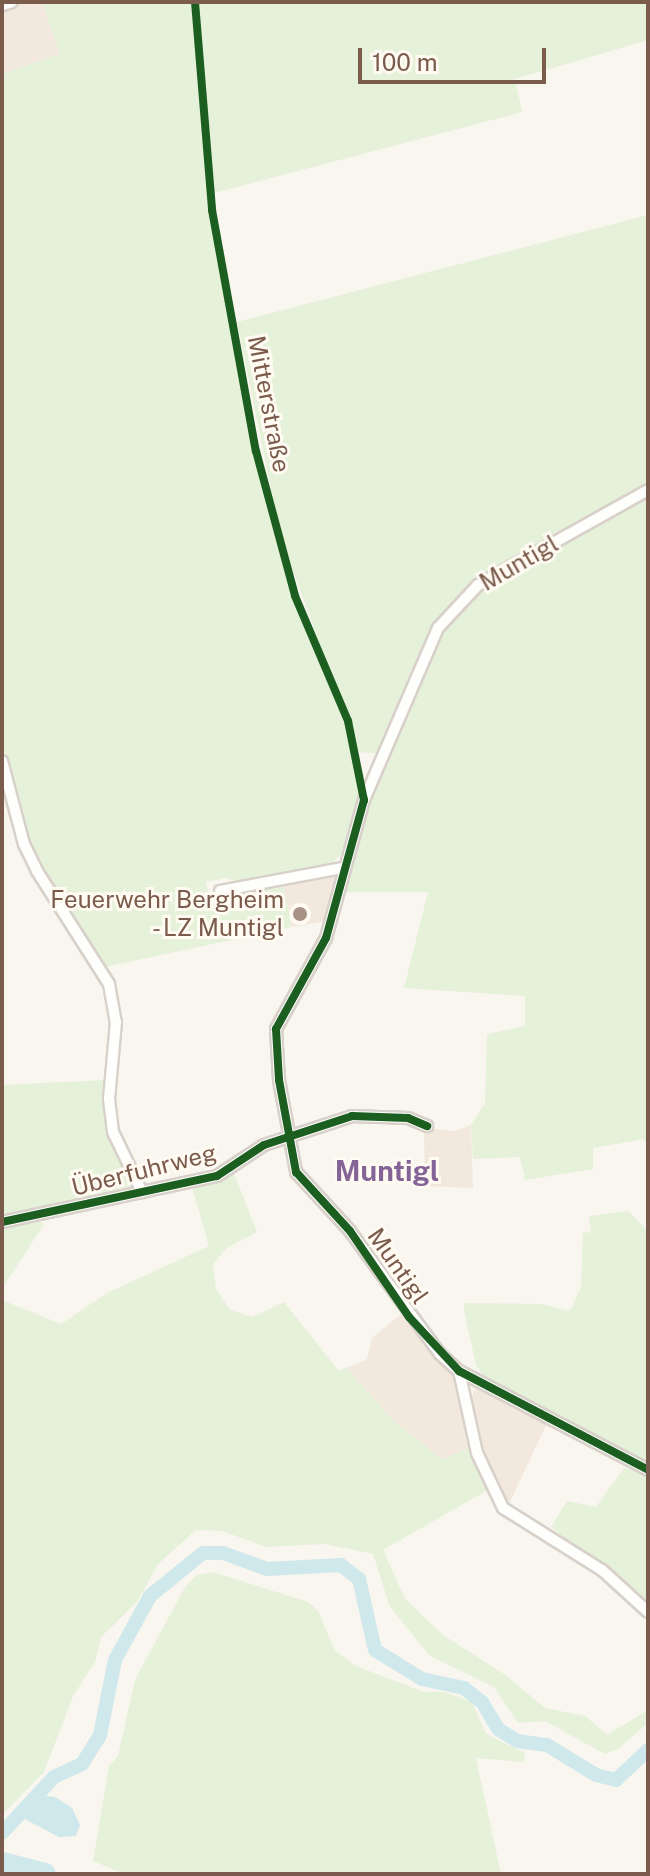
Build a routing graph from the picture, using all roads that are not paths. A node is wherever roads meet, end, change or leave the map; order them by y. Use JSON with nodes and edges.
{"nodes":[{"id":1,"x":648,"y":490,"type":"edge"},
{"id":2,"x":2,"y":761,"type":"edge"},
{"id":3,"x":342,"y":868,"type":"junction"},
{"id":4,"x":220,"y":891,"type":"dead end"},
{"id":5,"x":427,"y":1126,"type":"dead end"},
{"id":6,"x":289,"y":1138,"type":"junction"},
{"id":7,"x":142,"y":1192,"type":"junction"},
{"id":8,"x":2,"y":1222,"type":"edge"},
{"id":9,"x":459,"y":1371,"type":"junction"},
{"id":10,"x":648,"y":1470,"type":"edge"},
{"id":11,"x":648,"y":1612,"type":"edge"}],
"edges":[{"from":1,"to":3,"type":"street","name":"Muntigl"},
{"from":2,"to":7,"type":"street"},
{"from":3,"to":4,"type":"street"},
{"from":3,"to":6,"type":"street","name":"Muntigl"},
{"from":5,"to":6,"type":"street","name":"Überfuhrweg"},
{"from":6,"to":7,"type":"street","name":"Überfuhrweg"},
{"from":6,"to":9,"type":"street","name":"Muntigl"},
{"from":7,"to":8,"type":"street","name":"Überfuhrweg"},
{"from":9,"to":10,"type":"street","name":"Muntigl"},
{"from":9,"to":11,"type":"street"}]}
